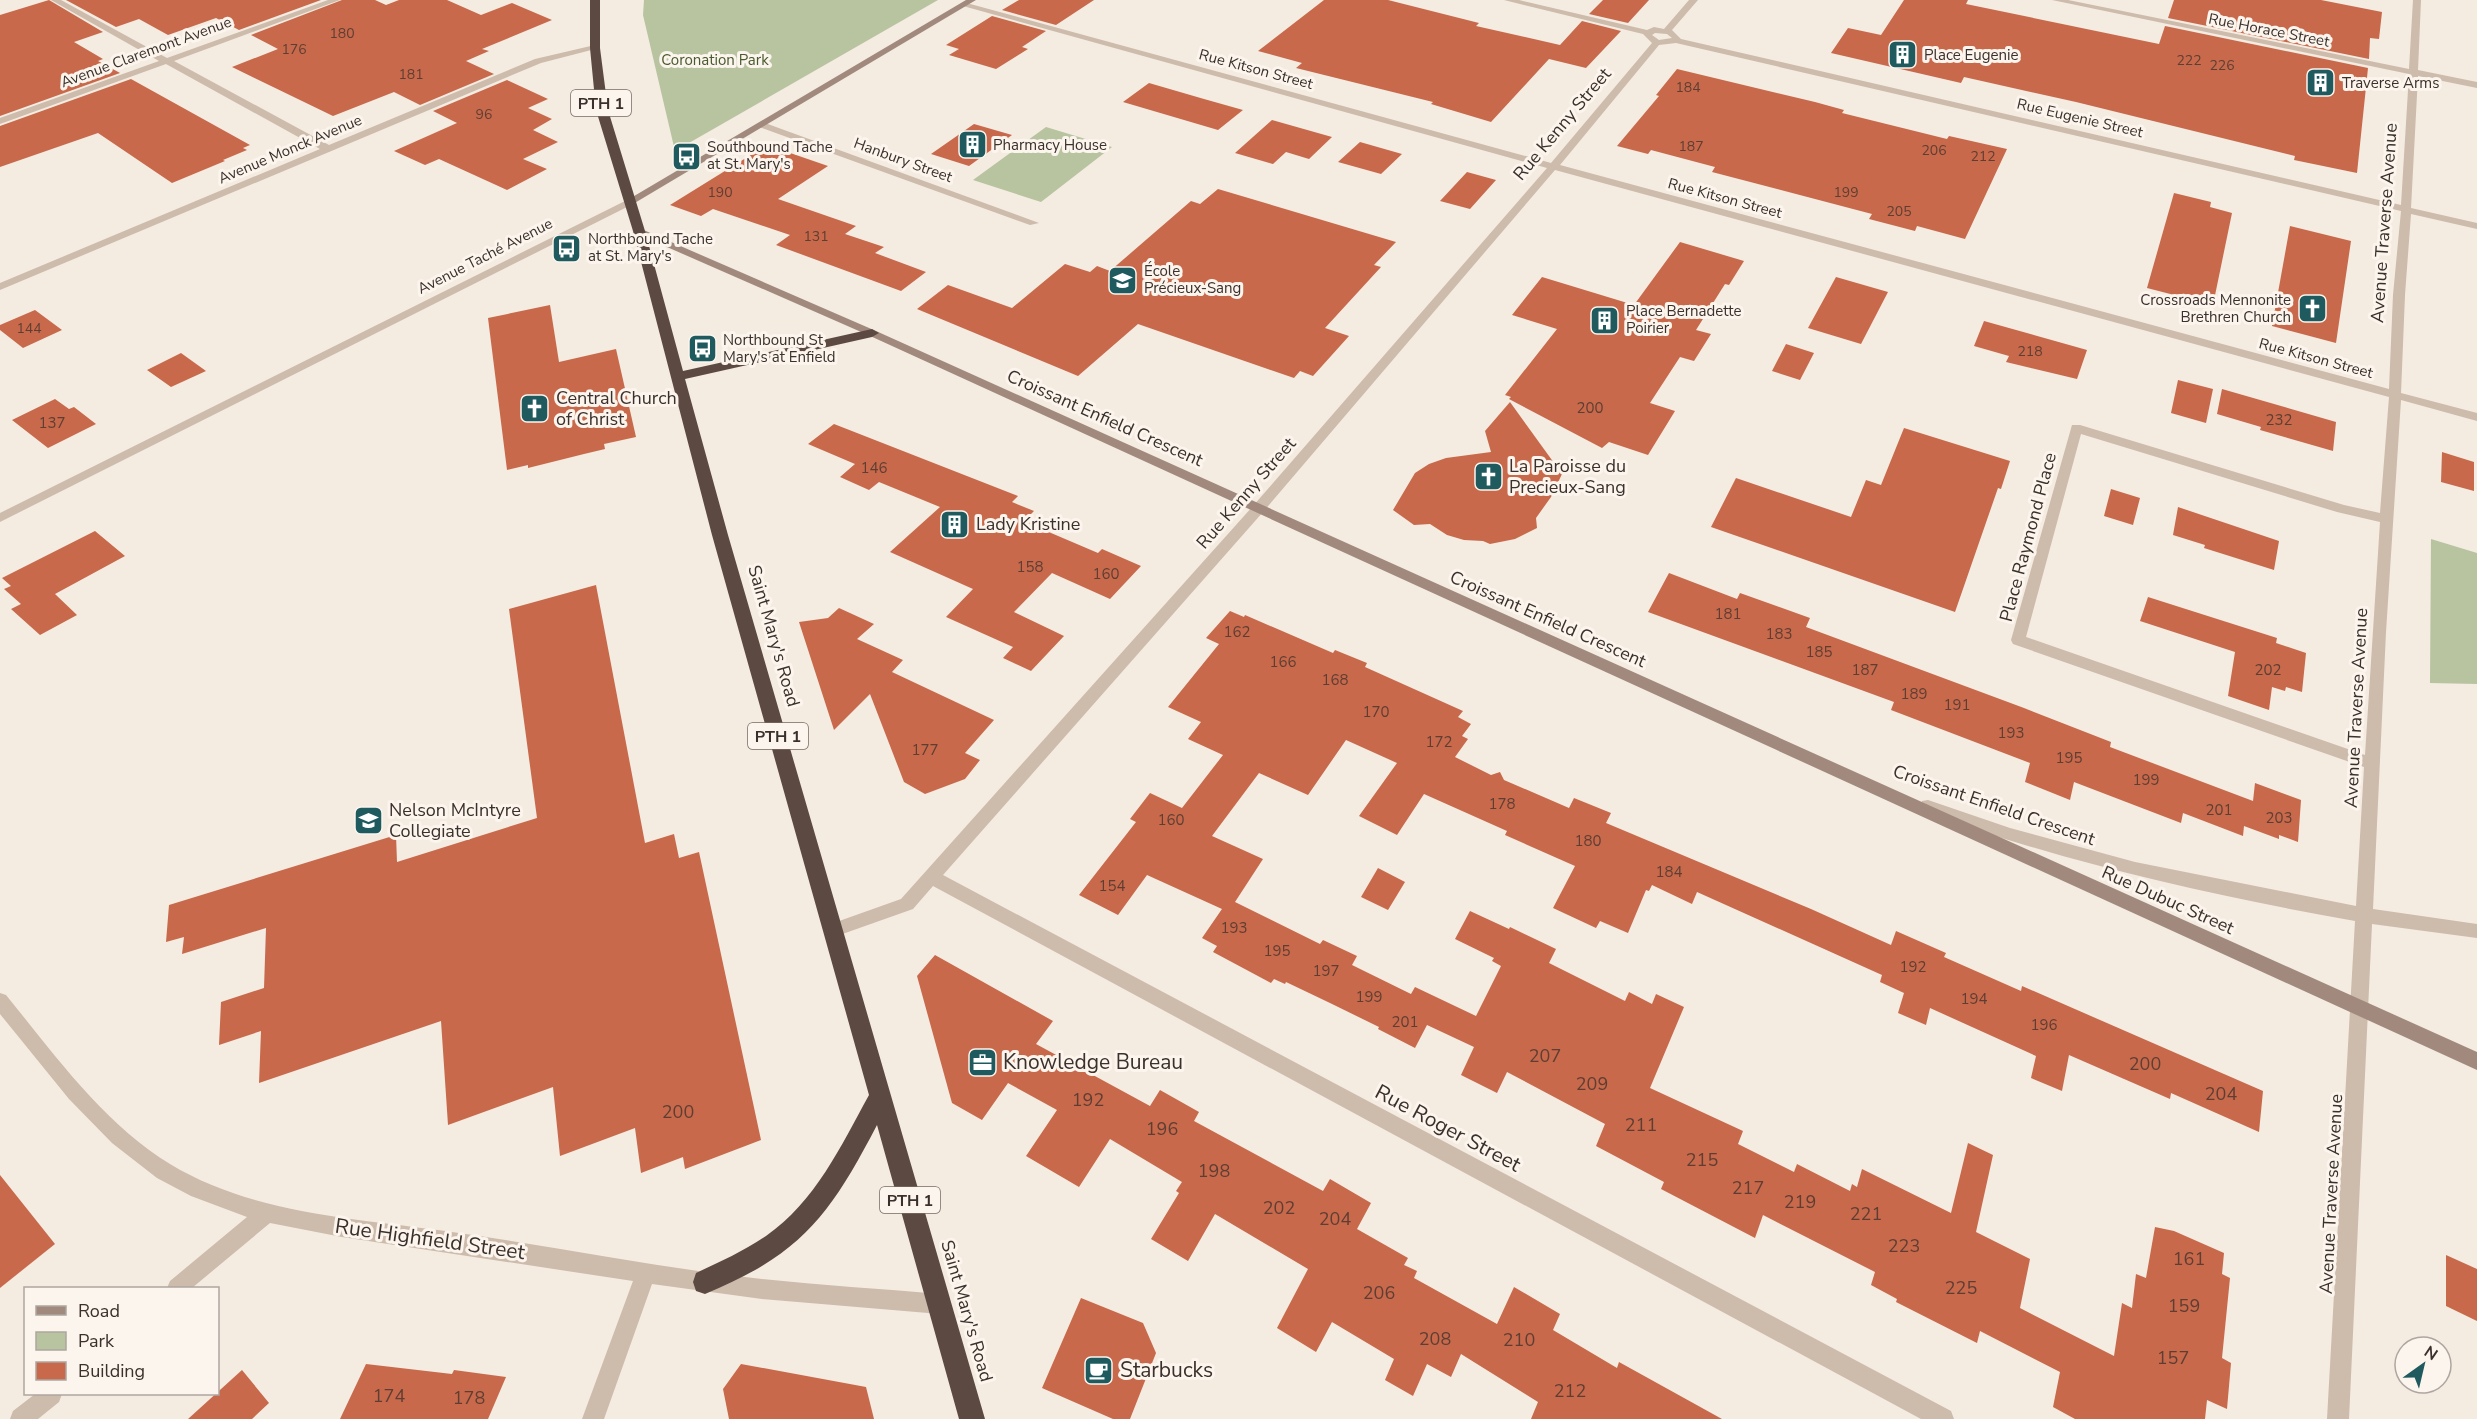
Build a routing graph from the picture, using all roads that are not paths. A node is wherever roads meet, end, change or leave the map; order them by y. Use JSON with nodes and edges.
{"nodes":[{"id":1,"x":55,"y":0,"type":"edge"},
{"id":2,"x":336,"y":0,"type":"edge"},
{"id":3,"x":595,"y":0,"type":"edge"},
{"id":4,"x":1508,"y":0,"type":"edge"},
{"id":5,"x":1694,"y":0,"type":"edge"},
{"id":6,"x":2056,"y":0,"type":"edge"},
{"id":7,"x":2416,"y":0,"type":"edge"},
{"id":8,"x":969,"y":2,"type":"edge"},
{"id":9,"x":1667,"y":31,"type":"junction"},
{"id":10,"x":1653,"y":38,"type":"junction"},
{"id":11,"x":1676,"y":40,"type":"junction"},
{"id":12,"x":595,"y":48,"type":"junction"},
{"id":13,"x":166,"y":61,"type":"junction"},
{"id":14,"x":2413,"y":72,"type":"junction"},
{"id":15,"x":2477,"y":86,"type":"edge"},
{"id":16,"x":0,"y":121,"type":"edge"},
{"id":17,"x":762,"y":125,"type":"junction"},
{"id":18,"x":328,"y":149,"type":"junction"},
{"id":19,"x":1552,"y":166,"type":"junction"},
{"id":20,"x":629,"y":202,"type":"junction"},
{"id":21,"x":2406,"y":209,"type":"junction"},
{"id":22,"x":1034,"y":223,"type":"dead end"},
{"id":23,"x":2477,"y":226,"type":"edge"},
{"id":24,"x":639,"y":231,"type":"junction"},
{"id":25,"x":0,"y":287,"type":"edge"},
{"id":26,"x":872,"y":333,"type":"junction"},
{"id":27,"x":678,"y":376,"type":"junction"},
{"id":28,"x":2395,"y":395,"type":"junction"},
{"id":29,"x":2477,"y":417,"type":"edge"},
{"id":30,"x":1258,"y":509,"type":"junction"},
{"id":31,"x":0,"y":518,"type":"edge"},
{"id":32,"x":2386,"y":519,"type":"junction"},
{"id":33,"x":2373,"y":764,"type":"junction"},
{"id":34,"x":1844,"y":774,"type":"junction"},
{"id":35,"x":932,"y":877,"type":"junction"},
{"id":36,"x":2366,"y":916,"type":"junction"},
{"id":37,"x":834,"y":930,"type":"junction"},
{"id":38,"x":2477,"y":931,"type":"edge"},
{"id":39,"x":0,"y":1001,"type":"edge"},
{"id":40,"x":2361,"y":1009,"type":"junction"},
{"id":41,"x":2477,"y":1061,"type":"edge"},
{"id":42,"x":880,"y":1096,"type":"junction"},
{"id":43,"x":267,"y":1213,"type":"junction"},
{"id":44,"x":646,"y":1272,"type":"junction"},
{"id":45,"x":705,"y":1282,"type":"junction"},
{"id":46,"x":178,"y":1287,"type":"edge"},
{"id":47,"x":940,"y":1304,"type":"junction"},
{"id":48,"x":50,"y":1395,"type":"edge"},
{"id":49,"x":21,"y":1419,"type":"edge"},
{"id":50,"x":593,"y":1419,"type":"edge"},
{"id":51,"x":972,"y":1419,"type":"edge"},
{"id":52,"x":1943,"y":1419,"type":"edge"},
{"id":53,"x":2338,"y":1419,"type":"edge"}],
"edges":[{"from":1,"to":13,"type":"street"},
{"from":2,"to":13,"type":"street","name":"Avenue Claremont Avenue"},
{"from":3,"to":12,"type":"highway","name":"Saint Mary's Road","number":"PTH 1"},
{"from":4,"to":10,"type":"street"},
{"from":5,"to":9,"type":"street"},
{"from":6,"to":14,"type":"street","name":"Rue Horace Street"},
{"from":7,"to":14,"type":"street","name":"Avenue Traverse Avenue"},
{"from":8,"to":17,"type":"street","name":"Avenue Taché Avenue"},
{"from":8,"to":19,"type":"street","name":"Rue Kitson Street"},
{"from":9,"to":10,"type":"street"},
{"from":9,"to":11,"type":"street"},
{"from":10,"to":11,"type":"street"},
{"from":10,"to":19,"type":"street","name":"Rue Kenny Street"},
{"from":11,"to":21,"type":"street","name":"Rue Eugenie Street"},
{"from":12,"to":18,"type":"street","name":"Avenue Monck Avenue"},
{"from":12,"to":20,"type":"highway","name":"Saint Mary's Road","number":"PTH 1"},
{"from":13,"to":16,"type":"street","name":"Avenue Claremont Avenue"},
{"from":13,"to":18,"type":"street"},
{"from":14,"to":15,"type":"street","name":"Rue Horace Street"},
{"from":14,"to":21,"type":"street","name":"Avenue Traverse Avenue"},
{"from":17,"to":20,"type":"street","name":"Avenue Taché Avenue"},
{"from":17,"to":22,"type":"street","name":"Hanbury Street"},
{"from":18,"to":25,"type":"street","name":"Avenue Monck Avenue"},
{"from":19,"to":28,"type":"street","name":"Rue Kitson Street"},
{"from":19,"to":30,"type":"street","name":"Rue Kenny Street"},
{"from":20,"to":24,"type":"highway","name":"Saint Mary's Road","number":"PTH 1"},
{"from":20,"to":31,"type":"street","name":"Avenue Taché Avenue"},
{"from":21,"to":23,"type":"street","name":"Rue Eugenie Street"},
{"from":21,"to":28,"type":"street","name":"Avenue Traverse Avenue"},
{"from":24,"to":26,"type":"street","name":"Croissant Enfield Crescent"},
{"from":24,"to":27,"type":"highway","name":"Saint Mary's Road","number":"PTH 1"},
{"from":26,"to":27,"type":"highway"},
{"from":26,"to":30,"type":"street","name":"Croissant Enfield Crescent"},
{"from":27,"to":37,"type":"highway","name":"Saint Mary's Road","number":"PTH 1"},
{"from":28,"to":29,"type":"street","name":"Rue Kitson Street"},
{"from":28,"to":32,"type":"street","name":"Avenue Traverse Avenue"},
{"from":30,"to":34,"type":"street","name":"Croissant Enfield Crescent"},
{"from":30,"to":35,"type":"street","name":"Rue Kenny Street"},
{"from":32,"to":33,"type":"street","name":"Avenue Traverse Avenue"},
{"from":32,"to":33,"type":"street","name":"Place Raymond Place"},
{"from":33,"to":36,"type":"street","name":"Avenue Traverse Avenue"},
{"from":34,"to":36,"type":"street","name":"Croissant Enfield Crescent"},
{"from":34,"to":40,"type":"street","name":"Rue Dubuc Street"},
{"from":35,"to":37,"type":"street","name":"Rue Kenny Street"},
{"from":35,"to":52,"type":"street","name":"Rue Roger Street"},
{"from":36,"to":38,"type":"street","name":"Croissant Enfield Crescent"},
{"from":36,"to":40,"type":"street","name":"Avenue Traverse Avenue"},
{"from":37,"to":42,"type":"highway","name":"Saint Mary's Road","number":"PTH 1"},
{"from":39,"to":43,"type":"street","name":"Rue Highfield Street"},
{"from":40,"to":41,"type":"street","name":"Rue Dubuc Street"},
{"from":40,"to":53,"type":"street","name":"Avenue Traverse Avenue"},
{"from":42,"to":45,"type":"highway"},
{"from":42,"to":47,"type":"highway","name":"Saint Mary's Road","number":"PTH 1"},
{"from":43,"to":44,"type":"street","name":"Rue Highfield Street"},
{"from":43,"to":46,"type":"street"},
{"from":44,"to":45,"type":"street","name":"Rue Highfield Street"},
{"from":44,"to":50,"type":"street"},
{"from":45,"to":47,"type":"street","name":"Rue Highfield Street"},
{"from":47,"to":51,"type":"highway","name":"Saint Mary's Road","number":"PTH 1"},
{"from":48,"to":49,"type":"street"}]}
